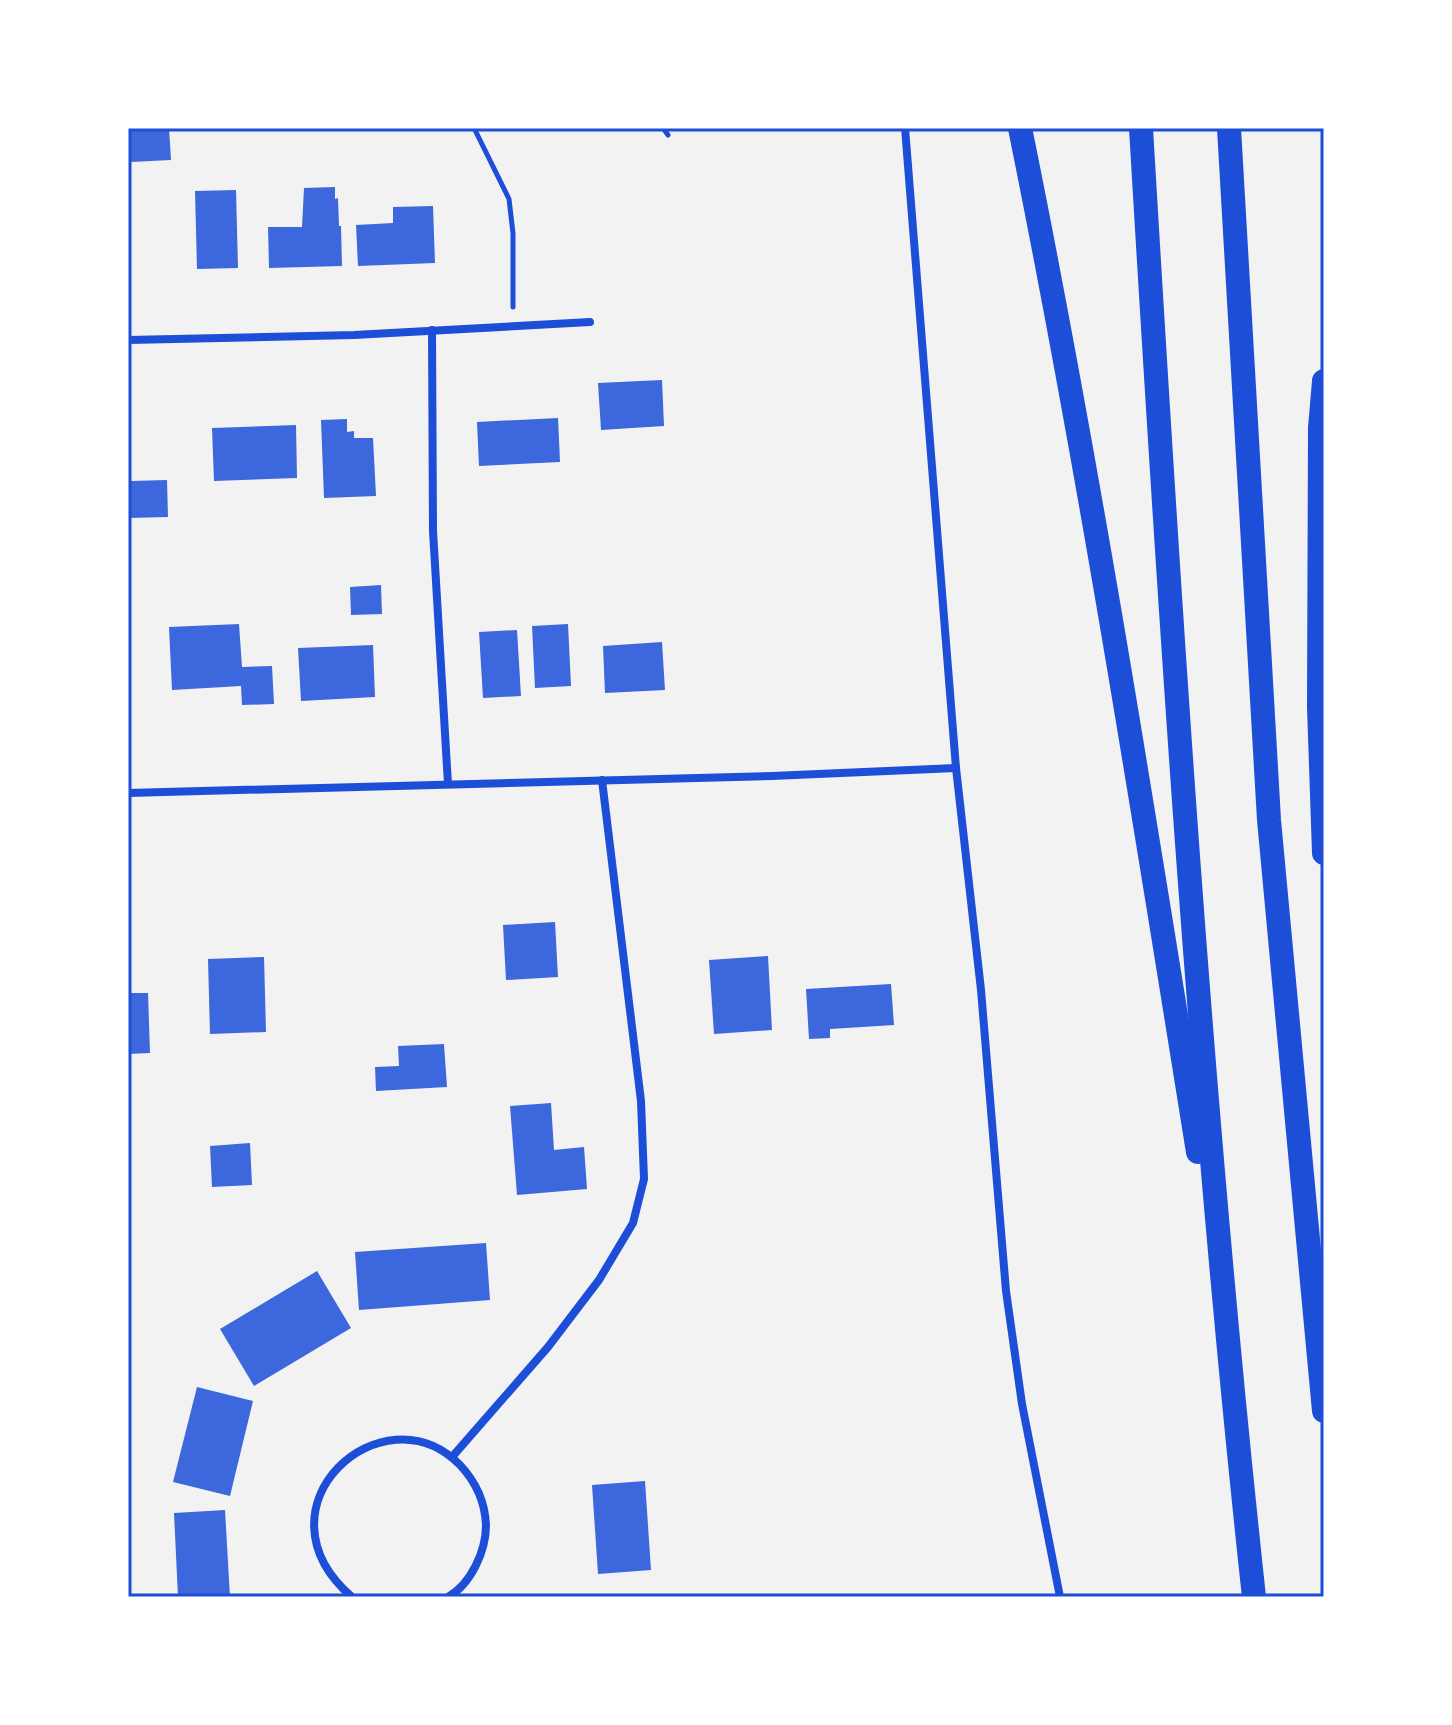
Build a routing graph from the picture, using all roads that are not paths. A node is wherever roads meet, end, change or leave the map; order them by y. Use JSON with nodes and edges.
{"nodes":[{"id":1,"x":905,"y":128,"type":"edge"},
{"id":2,"x":1020,"y":128,"type":"edge"},
{"id":3,"x":1141,"y":128,"type":"edge"},
{"id":4,"x":1229,"y":128,"type":"edge"},
{"id":5,"x":590,"y":322,"type":"dead end"},
{"id":6,"x":432,"y":330,"type":"junction"},
{"id":7,"x":128,"y":340,"type":"edge"},
{"id":8,"x":1324,"y":381,"type":"edge"},
{"id":9,"x":956,"y":768,"type":"junction"},
{"id":10,"x":602,"y":780,"type":"junction"},
{"id":11,"x":448,"y":784,"type":"junction"},
{"id":12,"x":128,"y":793,"type":"edge"},
{"id":13,"x":1324,"y":853,"type":"edge"},
{"id":14,"x":1231,"y":1352,"type":"junction"},
{"id":15,"x":1324,"y":1411,"type":"edge"},
{"id":16,"x":452,"y":1457,"type":"junction"},
{"id":17,"x":352,"y":1597,"type":"edge"},
{"id":18,"x":448,"y":1597,"type":"edge"},
{"id":19,"x":1060,"y":1597,"type":"edge"},
{"id":20,"x":1254,"y":1597,"type":"edge"}],
"edges":[{"from":1,"to":9,"type":"street"},
{"from":2,"to":14,"type":"highway"},
{"from":3,"to":14,"type":"highway"},
{"from":4,"to":15,"type":"highway"},
{"from":5,"to":6,"type":"street"},
{"from":6,"to":7,"type":"street"},
{"from":6,"to":11,"type":"street"},
{"from":8,"to":13,"type":"highway"},
{"from":9,"to":10,"type":"street"},
{"from":9,"to":19,"type":"street"},
{"from":10,"to":11,"type":"street"},
{"from":10,"to":16,"type":"street"},
{"from":11,"to":12,"type":"street"},
{"from":14,"to":20,"type":"highway"},
{"from":16,"to":17,"type":"street"},
{"from":16,"to":18,"type":"street"}]}
